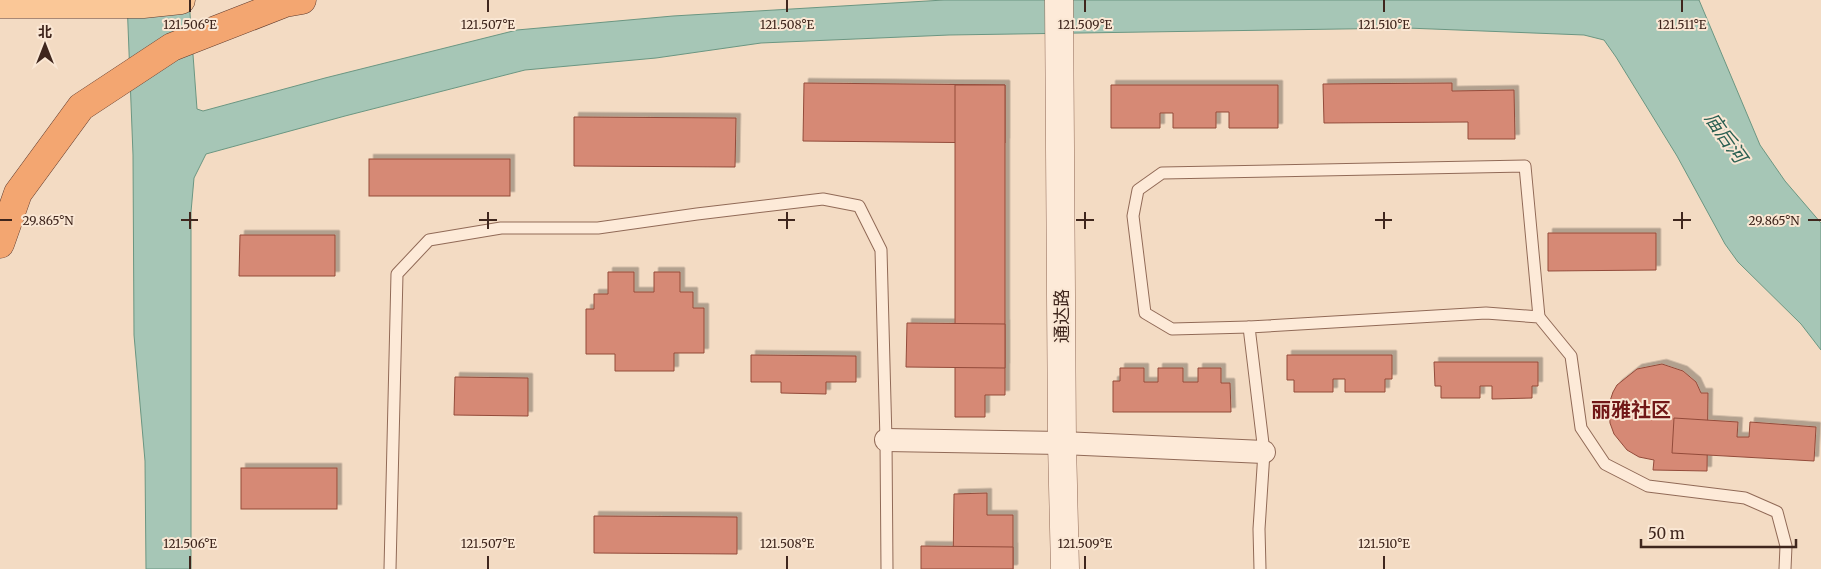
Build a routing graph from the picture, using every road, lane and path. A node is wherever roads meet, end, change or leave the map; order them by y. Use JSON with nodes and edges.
{"nodes":[{"id":1,"x":181,"y":0,"type":"edge"},
{"id":2,"x":302,"y":0,"type":"edge"},
{"id":3,"x":1059,"y":0,"type":"edge"},
{"id":4,"x":0,"y":4,"type":"edge"},
{"id":5,"x":0,"y":244,"type":"edge"},
{"id":6,"x":1539,"y":317,"type":"junction"},
{"id":7,"x":1249,"y":327,"type":"junction"},
{"id":8,"x":886,"y":440,"type":"junction"},
{"id":9,"x":1062,"y":443,"type":"junction"},
{"id":10,"x":1264,"y":452,"type":"junction"},
{"id":11,"x":390,"y":569,"type":"edge"},
{"id":12,"x":887,"y":569,"type":"edge"},
{"id":13,"x":1065,"y":569,"type":"edge"},
{"id":14,"x":1260,"y":569,"type":"edge"},
{"id":15,"x":1785,"y":569,"type":"edge"}],
"edges":[{"from":1,"to":4,"type":"main road"},
{"from":2,"to":5,"type":"highway"},
{"from":3,"to":9,"type":"street","name":"通达路"},
{"from":6,"to":7,"type":"lane"},
{"from":6,"to":7,"type":"lane"},
{"from":6,"to":15,"type":"lane"},
{"from":7,"to":10,"type":"lane"},
{"from":8,"to":9,"type":"street"},
{"from":8,"to":11,"type":"lane"},
{"from":8,"to":12,"type":"lane"},
{"from":9,"to":10,"type":"street"},
{"from":9,"to":13,"type":"street","name":"通达路"},
{"from":10,"to":14,"type":"lane"}]}
